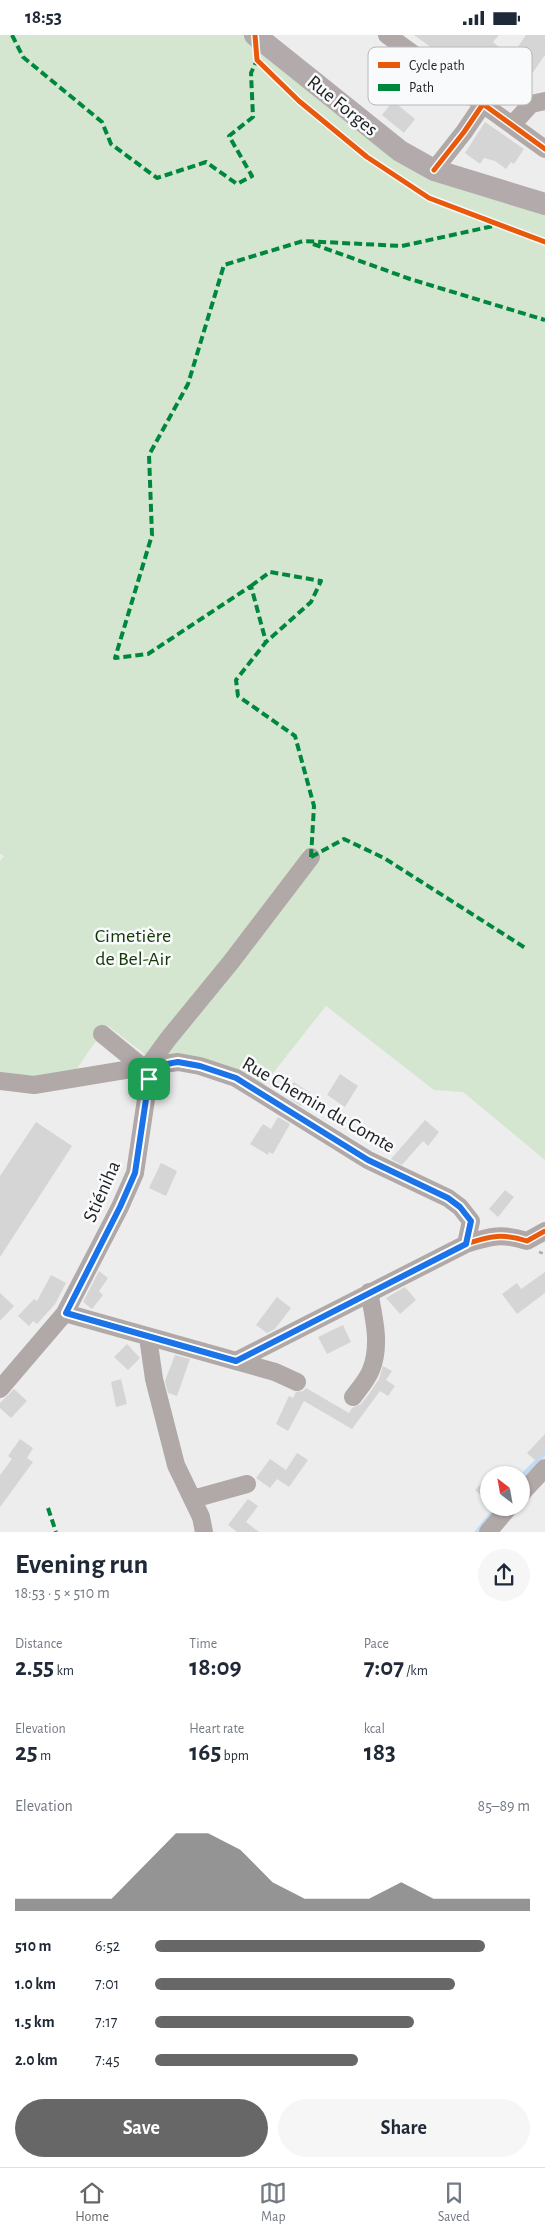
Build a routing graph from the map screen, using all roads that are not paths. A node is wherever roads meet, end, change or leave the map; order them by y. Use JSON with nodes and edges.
{"nodes":[{"id":1,"x":255,"y":35,"type":"edge"},
{"id":2,"x":387,"y":35,"type":"edge"},
{"id":3,"x":404,"y":47,"type":"edge"},
{"id":4,"x":545,"y":101,"type":"edge"},
{"id":5,"x":532,"y":104,"type":"edge"},
{"id":6,"x":482,"y":105,"type":"edge"},
{"id":7,"x":484,"y":105,"type":"edge"},
{"id":8,"x":530,"y":105,"type":"edge"},
{"id":9,"x":512,"y":125,"type":"junction"},
{"id":10,"x":545,"y":149,"type":"edge"},
{"id":11,"x":434,"y":170,"type":"junction"},
{"id":12,"x":545,"y":204,"type":"edge"},
{"id":13,"x":311,"y":857,"type":"dead end"},
{"id":14,"x":102,"y":1034,"type":"dead end"},
{"id":15,"x":147,"y":1076,"type":"junction"},
{"id":16,"x":0,"y":1081,"type":"edge"},
{"id":17,"x":545,"y":1231,"type":"edge"},
{"id":18,"x":466,"y":1244,"type":"junction"},
{"id":19,"x":369,"y":1293,"type":"junction"},
{"id":20,"x":66,"y":1313,"type":"junction"},
{"id":21,"x":148,"y":1337,"type":"junction"},
{"id":22,"x":236,"y":1361,"type":"junction"},
{"id":23,"x":297,"y":1382,"type":"dead end"},
{"id":24,"x":0,"y":1389,"type":"edge"},
{"id":25,"x":354,"y":1397,"type":"dead end"},
{"id":26,"x":545,"y":1468,"type":"edge"},
{"id":27,"x":247,"y":1484,"type":"dead end"},
{"id":28,"x":530,"y":1484,"type":"edge"},
{"id":29,"x":193,"y":1499,"type":"junction"},
{"id":30,"x":501,"y":1516,"type":"edge"},
{"id":31,"x":204,"y":1532,"type":"edge"},
{"id":32,"x":488,"y":1532,"type":"edge"}],
"edges":[{"from":1,"to":11,"type":"main road","name":"Rue Forges"},
{"from":2,"to":3,"type":"street"},
{"from":4,"to":5,"type":"street"},
{"from":6,"to":11,"type":"street"},
{"from":7,"to":9,"type":"street"},
{"from":8,"to":9,"type":"street"},
{"from":9,"to":10,"type":"street"},
{"from":11,"to":12,"type":"main road","name":"Rue Forges"},
{"from":13,"to":15,"type":"street"},
{"from":14,"to":15,"type":"street"},
{"from":15,"to":16,"type":"street"},
{"from":15,"to":18,"type":"street","name":"Rue Chemin du Comte"},
{"from":15,"to":20,"type":"street","name":"Stiéniha"},
{"from":17,"to":18,"type":"street"},
{"from":18,"to":19,"type":"street"},
{"from":19,"to":22,"type":"street"},
{"from":19,"to":25,"type":"street"},
{"from":20,"to":21,"type":"street"},
{"from":20,"to":24,"type":"street","name":"Stiéniha"},
{"from":21,"to":22,"type":"street"},
{"from":21,"to":29,"type":"street"},
{"from":22,"to":23,"type":"street"},
{"from":26,"to":28,"type":"street"},
{"from":27,"to":29,"type":"street"},
{"from":29,"to":31,"type":"street"},
{"from":30,"to":32,"type":"street"}]}
